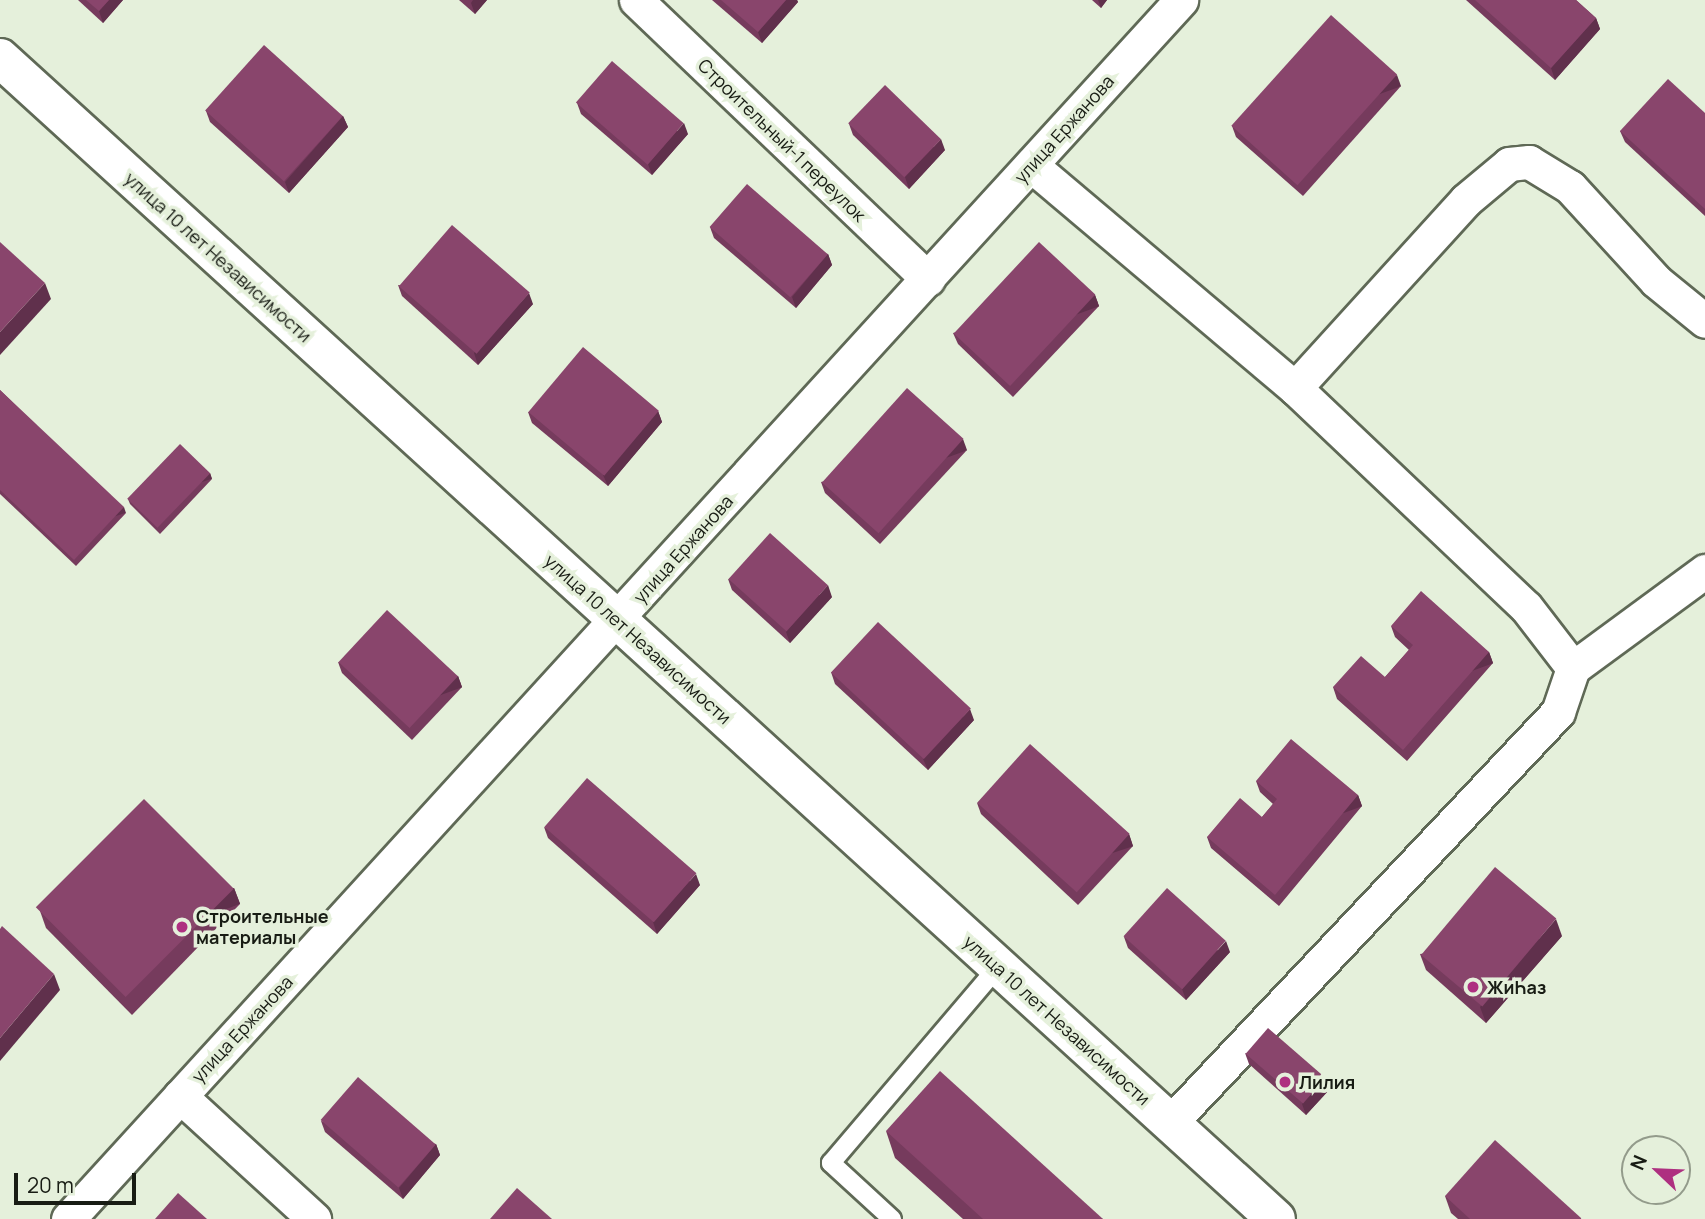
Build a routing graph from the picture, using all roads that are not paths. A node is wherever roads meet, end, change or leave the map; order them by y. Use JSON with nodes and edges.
{"nodes":[{"id":1,"x":636,"y":0,"type":"edge"},
{"id":2,"x":1181,"y":0,"type":"edge"},
{"id":3,"x":0,"y":58,"type":"edge"},
{"id":4,"x":1031,"y":165,"type":"junction"},
{"id":5,"x":928,"y":279,"type":"junction"},
{"id":6,"x":1705,"y":321,"type":"edge"},
{"id":7,"x":1294,"y":388,"type":"junction"},
{"id":8,"x":1705,"y":571,"type":"edge"},
{"id":9,"x":618,"y":620,"type":"junction"},
{"id":10,"x":1573,"y":668,"type":"junction"},
{"id":11,"x":998,"y":967,"type":"junction"},
{"id":12,"x":180,"y":1096,"type":"junction"},
{"id":13,"x":1170,"y":1123,"type":"junction"},
{"id":14,"x":68,"y":1219,"type":"edge"},
{"id":15,"x":314,"y":1219,"type":"edge"},
{"id":16,"x":892,"y":1219,"type":"edge"},
{"id":17,"x":1276,"y":1219,"type":"edge"}],
"edges":[{"from":1,"to":5,"type":"street","name":"Строительный-1 переулок"},
{"from":2,"to":4,"type":"street","name":"улица Ержанова"},
{"from":3,"to":9,"type":"street","name":"улица 10 лет Независимости"},
{"from":4,"to":5,"type":"street","name":"улица Ержанова"},
{"from":4,"to":7,"type":"street"},
{"from":5,"to":9,"type":"street","name":"улица Ержанова"},
{"from":6,"to":7,"type":"street"},
{"from":7,"to":10,"type":"street"},
{"from":8,"to":10,"type":"street"},
{"from":9,"to":11,"type":"street","name":"улица 10 лет Независимости"},
{"from":9,"to":12,"type":"street","name":"улица Ержанова"},
{"from":10,"to":13,"type":"street"},
{"from":11,"to":13,"type":"street","name":"улица 10 лет Независимости"},
{"from":11,"to":16,"type":"lane"},
{"from":12,"to":14,"type":"street","name":"улица Ержанова"},
{"from":12,"to":15,"type":"street"},
{"from":13,"to":17,"type":"street","name":"улица 10 лет Независимости"}]}
